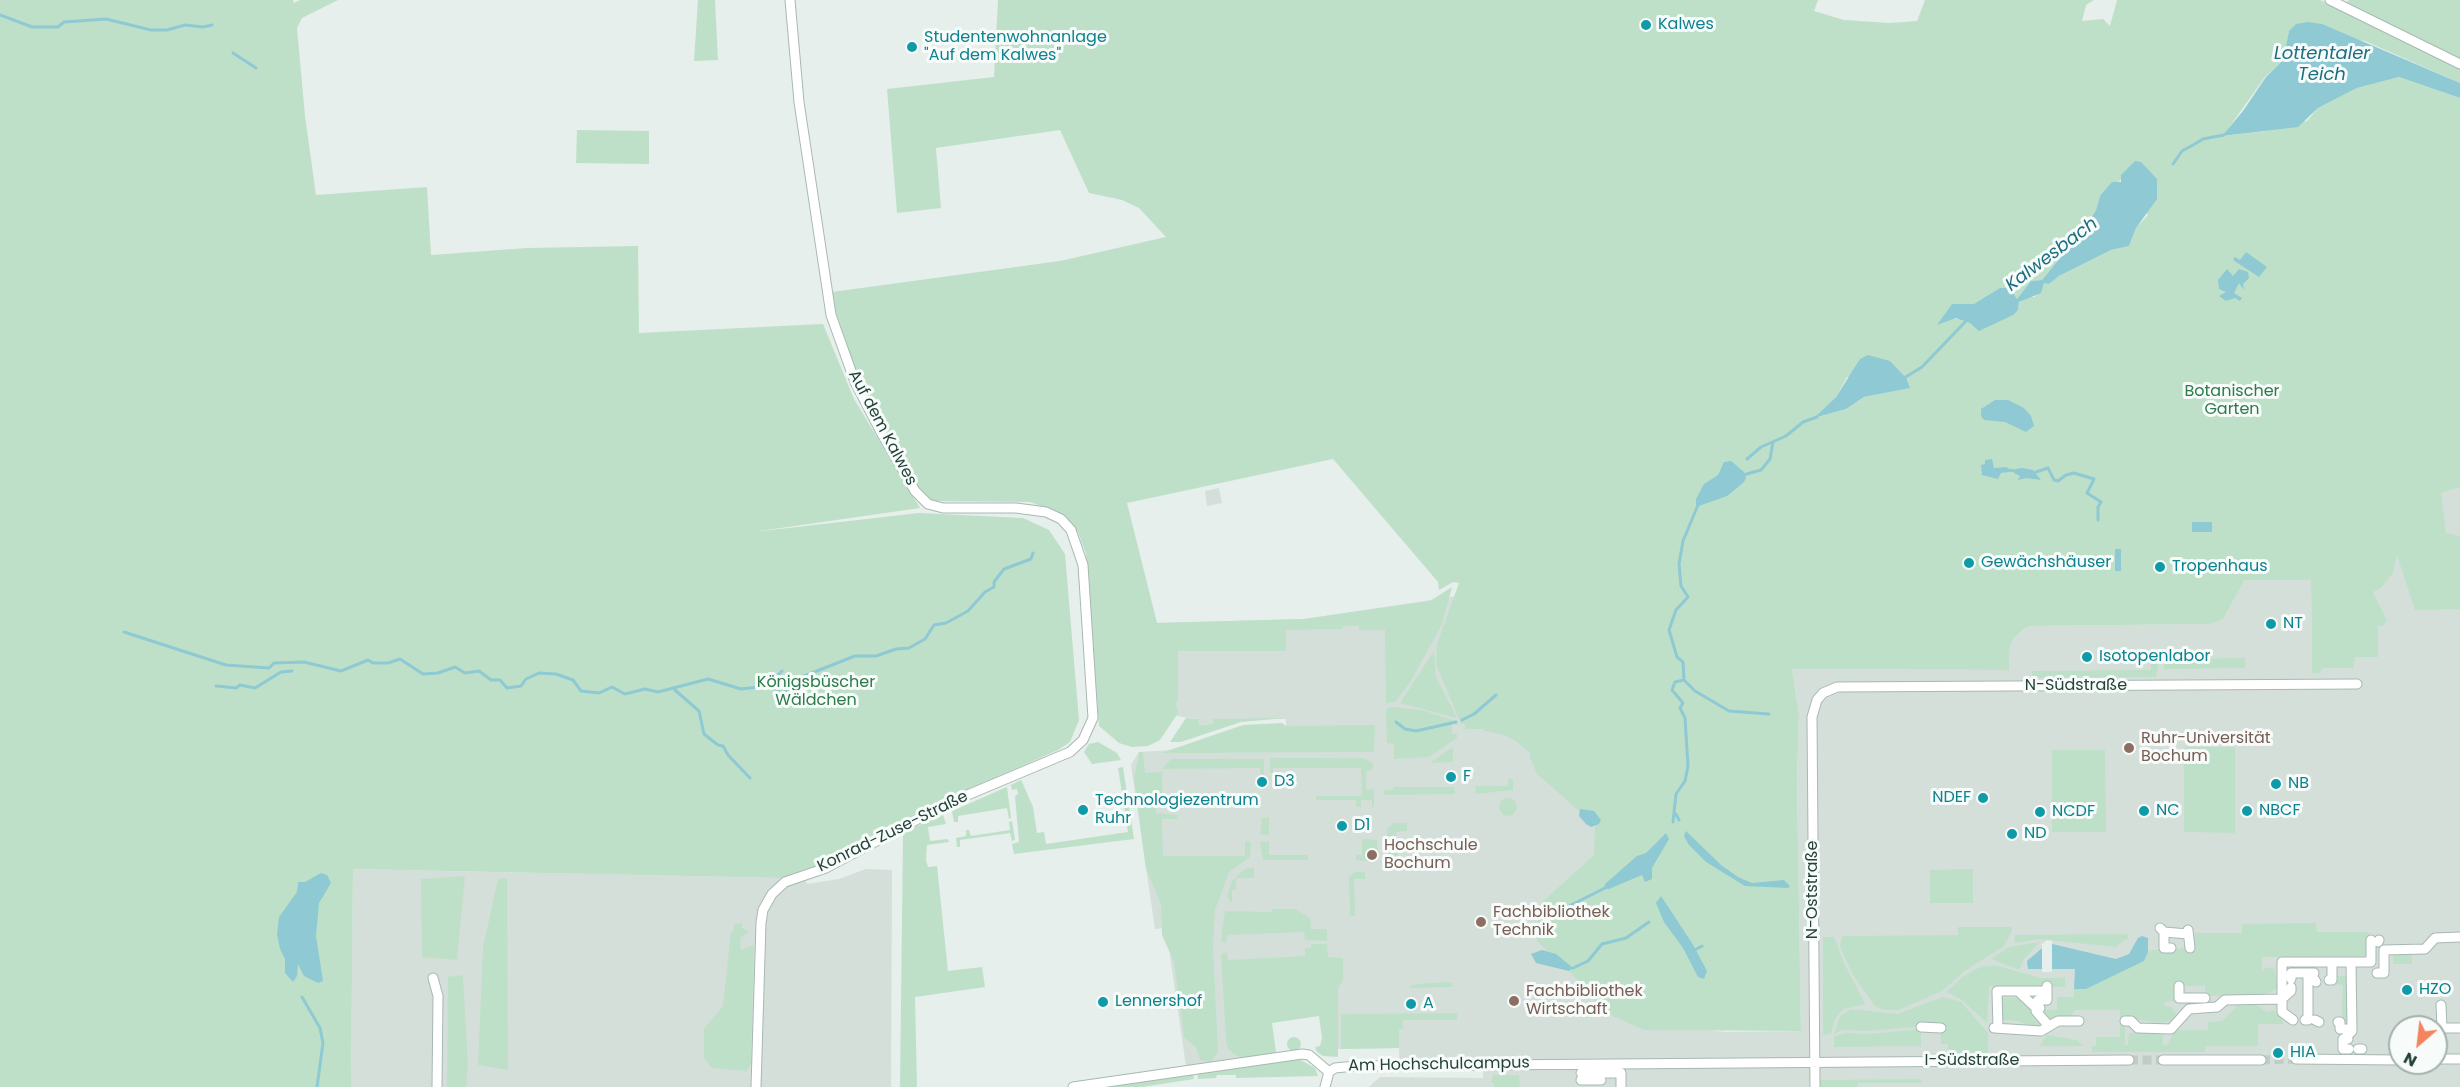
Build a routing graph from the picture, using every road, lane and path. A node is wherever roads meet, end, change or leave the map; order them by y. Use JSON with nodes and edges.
{"nodes":[{"id":1,"x":790,"y":0,"type":"edge"},
{"id":2,"x":2330,"y":0,"type":"edge"},
{"id":3,"x":2460,"y":64,"type":"edge"},
{"id":4,"x":2357,"y":684,"type":"dead end"},
{"id":5,"x":1812,"y":717,"type":"joint"},
{"id":6,"x":1089,"y":730,"type":"joint"},
{"id":7,"x":2460,"y":937,"type":"edge"},
{"id":8,"x":2378,"y":942,"type":"junction"},
{"id":9,"x":2171,"y":948,"type":"dead end"},
{"id":10,"x":2190,"y":948,"type":"dead end"},
{"id":11,"x":2332,"y":962,"type":"junction"},
{"id":12,"x":2351,"y":962,"type":"junction"},
{"id":13,"x":2374,"y":968,"type":"junction"},
{"id":14,"x":433,"y":978,"type":"dead end"},
{"id":15,"x":2329,"y":980,"type":"dead end"},
{"id":16,"x":2179,"y":986,"type":"dead end"},
{"id":17,"x":2018,"y":991,"type":"junction"},
{"id":18,"x":2215,"y":999,"type":"junction"},
{"id":19,"x":2282,"y":999,"type":"junction"},
{"id":20,"x":2441,"y":1005,"type":"dead end"},
{"id":21,"x":2039,"y":1008,"type":"junction"},
{"id":22,"x":2199,"y":1010,"type":"junction"},
{"id":23,"x":2440,"y":1015,"type":"edge"},
{"id":24,"x":2311,"y":1019,"type":"dead end"},
{"id":25,"x":2199,"y":1020,"type":"dead end"},
{"id":26,"x":2294,"y":1020,"type":"dead end"},
{"id":27,"x":2079,"y":1021,"type":"dead end"},
{"id":28,"x":2125,"y":1021,"type":"dead end"},
{"id":29,"x":2338,"y":1022,"type":"dead end"},
{"id":30,"x":2048,"y":1025,"type":"junction"},
{"id":31,"x":1921,"y":1027,"type":"dead end"},
{"id":32,"x":1937,"y":1030,"type":"dead end"},
{"id":33,"x":2295,"y":1059,"type":"tunnel mouth"},
{"id":34,"x":2129,"y":1060,"type":"tunnel mouth"},
{"id":35,"x":2163,"y":1060,"type":"tunnel mouth"},
{"id":36,"x":2261,"y":1060,"type":"tunnel mouth"},
{"id":37,"x":2388,"y":1060,"type":"edge"},
{"id":38,"x":1815,"y":1063,"type":"junction"},
{"id":39,"x":1329,"y":1072,"type":"junction"},
{"id":40,"x":1583,"y":1078,"type":"edge"},
{"id":41,"x":1602,"y":1078,"type":"edge"},
{"id":42,"x":1622,"y":1081,"type":"edge"},
{"id":43,"x":437,"y":1087,"type":"edge"},
{"id":44,"x":756,"y":1087,"type":"edge"},
{"id":45,"x":1073,"y":1087,"type":"edge"},
{"id":46,"x":1325,"y":1087,"type":"edge"},
{"id":47,"x":1815,"y":1087,"type":"edge"}],
"edges":[{"from":1,"to":6,"type":"street","name":"Auf dem Kalwes"},
{"from":2,"to":3,"type":"street"},
{"from":4,"to":5,"type":"street","name":"N-Südstraße"},
{"from":5,"to":38,"type":"street","name":"N-Oststraße"},
{"from":6,"to":44,"type":"street","name":"Konrad-Zuse-Straße"},
{"from":7,"to":8,"type":"street"},
{"from":8,"to":13,"type":"street"},
{"from":8,"to":13,"type":"street"},
{"from":9,"to":10,"type":"street"},
{"from":11,"to":12,"type":"street"},
{"from":11,"to":15,"type":"street"},
{"from":11,"to":19,"type":"street"},
{"from":12,"to":13,"type":"street"},
{"from":12,"to":29,"type":"street"},
{"from":14,"to":43,"type":"street"},
{"from":16,"to":18,"type":"street"},
{"from":17,"to":21,"type":"street"},
{"from":17,"to":21,"type":"street"},
{"from":17,"to":30,"type":"street"},
{"from":18,"to":19,"type":"street"},
{"from":18,"to":22,"type":"street"},
{"from":19,"to":24,"type":"street"},
{"from":19,"to":26,"type":"street"},
{"from":20,"to":23,"type":"street"},
{"from":21,"to":30,"type":"street"},
{"from":22,"to":25,"type":"street"},
{"from":22,"to":28,"type":"street"},
{"from":27,"to":30,"type":"street"},
{"from":31,"to":32,"type":"street"},
{"from":33,"to":37,"type":"street"},
{"from":34,"to":38,"type":"street","name":"I-Südstraße"},
{"from":35,"to":36,"type":"street"},
{"from":38,"to":39,"type":"street","name":"Am Hochschulcampus"},
{"from":38,"to":47,"type":"street","name":"N-Oststraße"},
{"from":39,"to":45,"type":"street","name":"Am Hochschulcampus"},
{"from":39,"to":46,"type":"street"},
{"from":40,"to":41,"type":"street"},
{"from":41,"to":42,"type":"street"}]}
